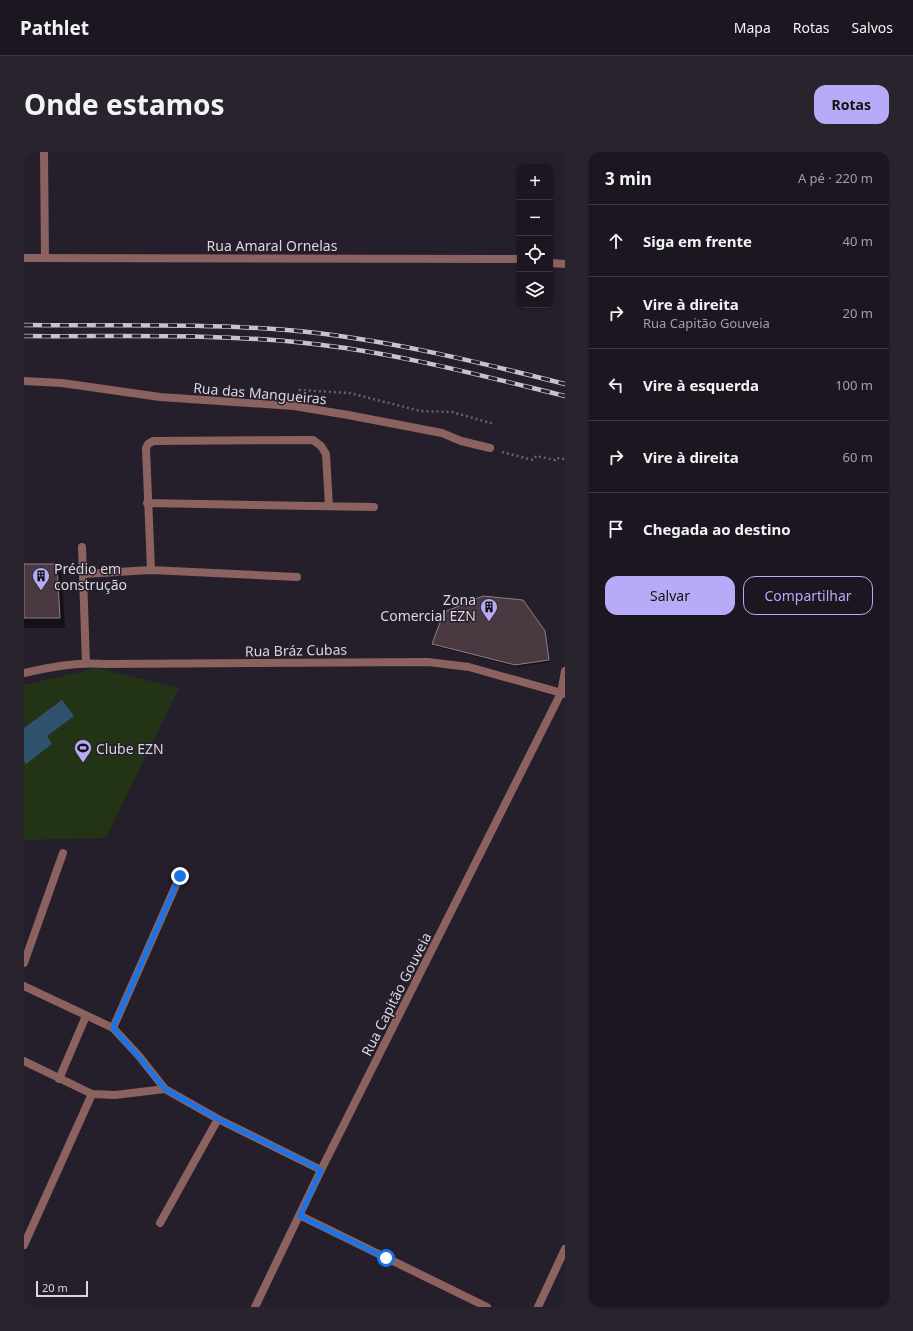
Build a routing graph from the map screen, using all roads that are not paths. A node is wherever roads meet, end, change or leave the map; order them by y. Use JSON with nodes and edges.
{"nodes":[{"id":1,"x":44,"y":152,"type":"edge"},
{"id":2,"x":24,"y":258,"type":"edge"},
{"id":3,"x":45,"y":258,"type":"junction"},
{"id":4,"x":517,"y":259,"type":"edge"},
{"id":5,"x":553,"y":263,"type":"edge"},
{"id":6,"x":565,"y":264,"type":"edge"},
{"id":7,"x":24,"y":381,"type":"edge"},
{"id":8,"x":490,"y":448,"type":"road end"},
{"id":9,"x":147,"y":503,"type":"junction"},
{"id":10,"x":329,"y":506,"type":"junction"},
{"id":11,"x":374,"y":507,"type":"dead end"},
{"id":12,"x":82,"y":548,"type":"dead end"},
{"id":13,"x":151,"y":570,"type":"junction"},
{"id":14,"x":83,"y":574,"type":"junction"},
{"id":15,"x":297,"y":577,"type":"dead end"},
{"id":16,"x":86,"y":663,"type":"junction"},
{"id":17,"x":565,"y":671,"type":"edge"},
{"id":18,"x":24,"y":673,"type":"edge"},
{"id":19,"x":563,"y":693,"type":"edge"},
{"id":20,"x":63,"y":853,"type":"dead end"},
{"id":21,"x":180,"y":876,"type":"dead end"},
{"id":22,"x":24,"y":963,"type":"edge"},
{"id":23,"x":24,"y":986,"type":"edge"},
{"id":24,"x":86,"y":1016,"type":"junction"},
{"id":25,"x":113,"y":1028,"type":"junction"},
{"id":26,"x":24,"y":1061,"type":"edge"},
{"id":27,"x":59,"y":1079,"type":"junction"},
{"id":28,"x":165,"y":1089,"type":"junction"},
{"id":29,"x":92,"y":1094,"type":"junction"},
{"id":30,"x":218,"y":1119,"type":"junction"},
{"id":31,"x":321,"y":1170,"type":"junction"},
{"id":32,"x":300,"y":1216,"type":"junction"},
{"id":33,"x":160,"y":1223,"type":"dead end"},
{"id":34,"x":24,"y":1245,"type":"edge"},
{"id":35,"x":565,"y":1249,"type":"edge"},
{"id":36,"x":255,"y":1307,"type":"edge"},
{"id":37,"x":486,"y":1307,"type":"edge"},
{"id":38,"x":538,"y":1307,"type":"edge"}],
"edges":[{"from":1,"to":3,"type":"street"},
{"from":2,"to":3,"type":"street","name":"Rua Amaral Ornelas"},
{"from":3,"to":4,"type":"street","name":"Rua Amaral Ornelas"},
{"from":5,"to":6,"type":"street"},
{"from":7,"to":8,"type":"street","name":"Rua das Mangueiras"},
{"from":9,"to":10,"type":"street"},
{"from":9,"to":10,"type":"street"},
{"from":9,"to":13,"type":"street"},
{"from":10,"to":11,"type":"street"},
{"from":12,"to":14,"type":"street"},
{"from":13,"to":14,"type":"street"},
{"from":13,"to":15,"type":"street"},
{"from":14,"to":16,"type":"street"},
{"from":16,"to":18,"type":"street","name":"Rua Bráz Cubas"},
{"from":16,"to":19,"type":"street","name":"Rua Bráz Cubas"},
{"from":17,"to":19,"type":"street","name":"Rua Capitão Gouveia"},
{"from":19,"to":31,"type":"street","name":"Rua Capitão Gouveia"},
{"from":20,"to":22,"type":"street"},
{"from":21,"to":25,"type":"street"},
{"from":23,"to":24,"type":"street"},
{"from":24,"to":25,"type":"street"},
{"from":24,"to":27,"type":"street"},
{"from":25,"to":28,"type":"street"},
{"from":26,"to":27,"type":"street"},
{"from":27,"to":29,"type":"street"},
{"from":28,"to":29,"type":"street"},
{"from":28,"to":30,"type":"street"},
{"from":29,"to":34,"type":"street"},
{"from":30,"to":31,"type":"street"},
{"from":30,"to":33,"type":"street"},
{"from":31,"to":32,"type":"street","name":"Rua Capitão Gouveia"},
{"from":32,"to":36,"type":"street","name":"Rua Capitão Gouveia"},
{"from":32,"to":37,"type":"street"},
{"from":35,"to":38,"type":"street"}]}
